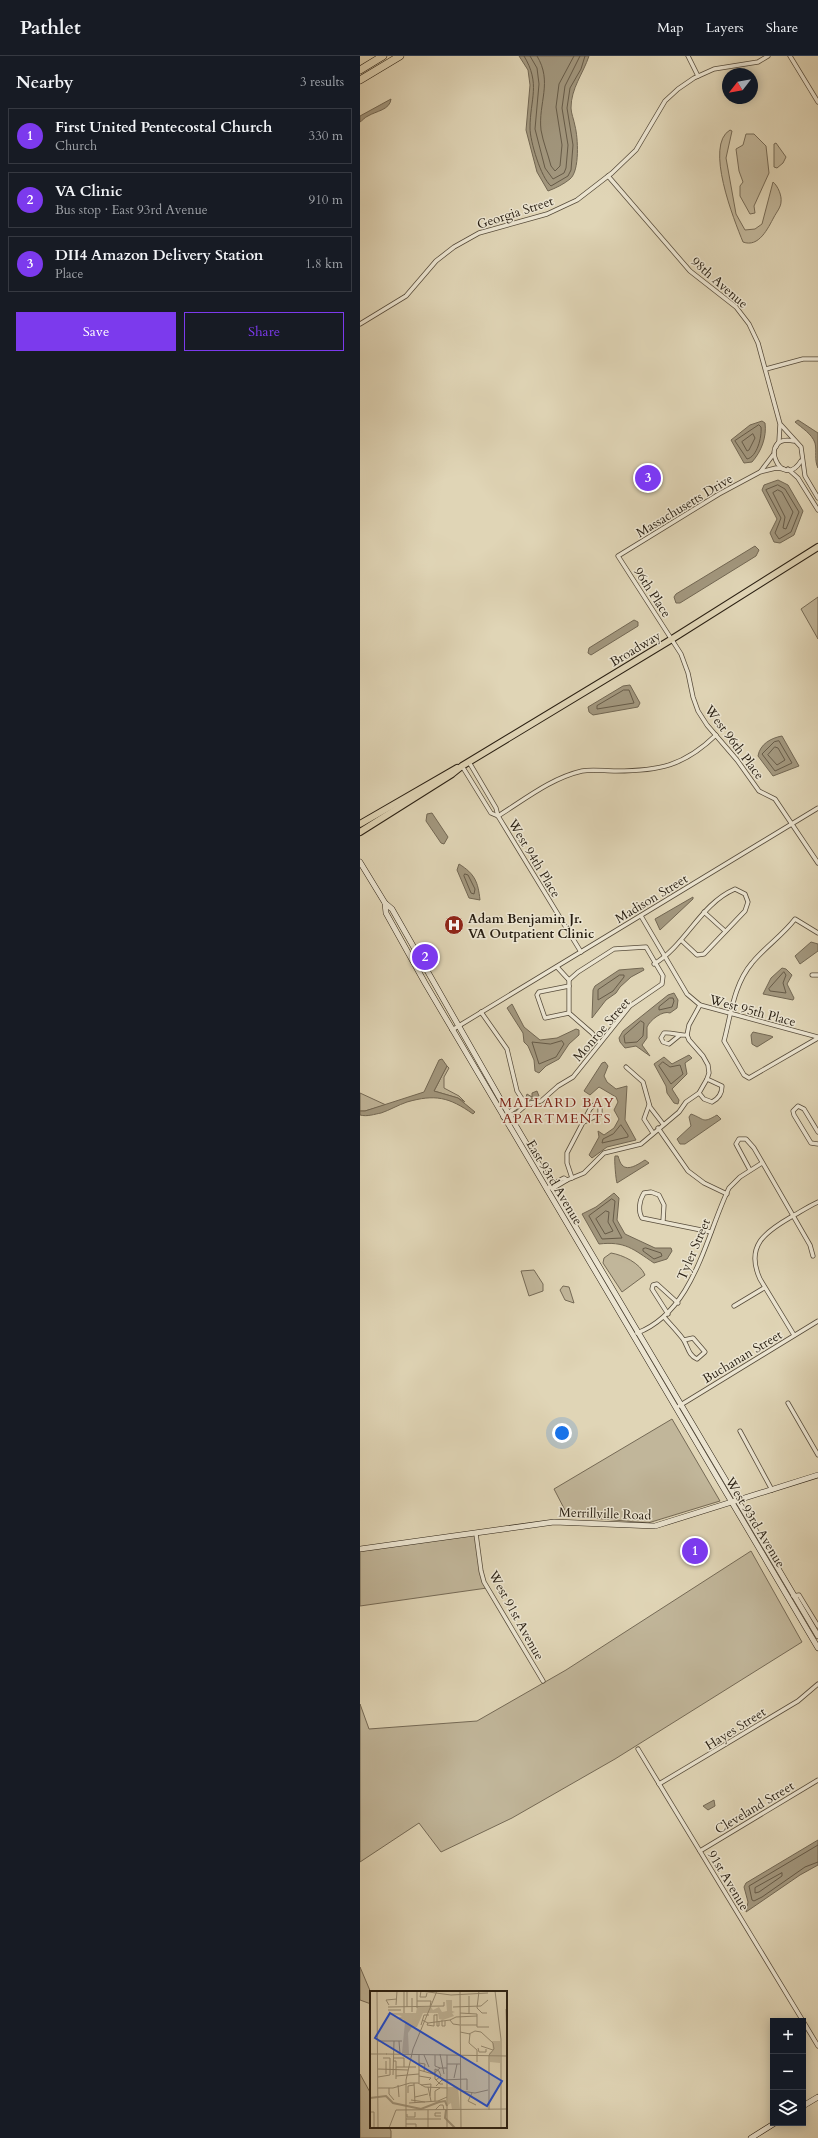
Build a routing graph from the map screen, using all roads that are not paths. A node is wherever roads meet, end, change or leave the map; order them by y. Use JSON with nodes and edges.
{"nodes":[{"id":1,"x":383,"y":56,"type":"edge"},
{"id":2,"x":400,"y":56,"type":"edge"},
{"id":3,"x":688,"y":56,"type":"edge"},
{"id":4,"x":768,"y":56,"type":"edge"},
{"id":5,"x":790,"y":56,"type":"edge"},
{"id":6,"x":360,"y":70,"type":"edge"},
{"id":7,"x":698,"y":76,"type":"junction"},
{"id":8,"x":360,"y":80,"type":"edge"},
{"id":9,"x":818,"y":102,"type":"edge"},
{"id":10,"x":608,"y":176,"type":"junction"},
{"id":11,"x":360,"y":324,"type":"edge"},
{"id":12,"x":818,"y":358,"type":"edge"},
{"id":13,"x":766,"y":369,"type":"junction"},
{"id":14,"x":780,"y":424,"type":"junction"},
{"id":15,"x":794,"y":441,"type":"junction"},
{"id":16,"x":776,"y":447,"type":"junction"},
{"id":17,"x":773,"y":455,"type":"junction"},
{"id":18,"x":801,"y":461,"type":"junction"},
{"id":19,"x":786,"y":469,"type":"junction"},
{"id":20,"x":760,"y":472,"type":"junction"},
{"id":21,"x":818,"y":498,"type":"edge"},
{"id":22,"x":818,"y":510,"type":"edge"},
{"id":23,"x":818,"y":546,"type":"edge"},
{"id":24,"x":618,"y":556,"type":"joint"},
{"id":25,"x":672,"y":639,"type":"junction"},
{"id":26,"x":716,"y":735,"type":"junction"},
{"id":27,"x":469,"y":761,"type":"junction"},
{"id":28,"x":462,"y":766,"type":"junction"},
{"id":29,"x":818,"y":808,"type":"edge"},
{"id":30,"x":498,"y":816,"type":"junction"},
{"id":31,"x":360,"y":824,"type":"edge"},
{"id":32,"x":792,"y":824,"type":"junction"},
{"id":33,"x":360,"y":832,"type":"edge"},
{"id":34,"x":360,"y":862,"type":"edge"},
{"id":35,"x":818,"y":864,"type":"edge"},
{"id":36,"x":385,"y":903,"type":"junction"},
{"id":37,"x":704,"y":912,"type":"junction"},
{"id":38,"x":641,"y":916,"type":"junction"},
{"id":39,"x":725,"y":931,"type":"junction"},
{"id":40,"x":818,"y":933,"type":"edge"},
{"id":41,"x":681,"y":940,"type":"junction"},
{"id":42,"x":581,"y":952,"type":"junction"},
{"id":43,"x":666,"y":957,"type":"junction"},
{"id":44,"x":654,"y":964,"type":"junction"},
{"id":45,"x":557,"y":966,"type":"junction"},
{"id":46,"x":812,"y":975,"type":"dead end"},
{"id":47,"x":818,"y":976,"type":"edge"},
{"id":48,"x":569,"y":980,"type":"junction"},
{"id":49,"x":569,"y":986,"type":"junction"},
{"id":50,"x":700,"y":1005,"type":"junction"},
{"id":51,"x":481,"y":1012,"type":"junction"},
{"id":52,"x":569,"y":1014,"type":"junction"},
{"id":53,"x":731,"y":1015,"type":"junction"},
{"id":54,"x":458,"y":1026,"type":"junction"},
{"id":55,"x":452,"y":1030,"type":"junction"},
{"id":56,"x":680,"y":1035,"type":"junction"},
{"id":57,"x":687,"y":1035,"type":"junction"},
{"id":58,"x":818,"y":1037,"type":"edge"},
{"id":59,"x":600,"y":1043,"type":"junction"},
{"id":60,"x":626,"y":1067,"type":"dead end"},
{"id":61,"x":708,"y":1079,"type":"junction"},
{"id":62,"x":697,"y":1094,"type":"junction"},
{"id":63,"x":526,"y":1105,"type":"junction"},
{"id":64,"x":650,"y":1105,"type":"junction"},
{"id":65,"x":509,"y":1114,"type":"junction"},
{"id":66,"x":503,"y":1117,"type":"junction"},
{"id":67,"x":582,"y":1123,"type":"junction"},
{"id":68,"x":663,"y":1124,"type":"junction"},
{"id":69,"x":658,"y":1128,"type":"junction"},
{"id":70,"x":818,"y":1132,"type":"edge"},
{"id":71,"x":653,"y":1133,"type":"junction"},
{"id":72,"x":818,"y":1144,"type":"edge"},
{"id":73,"x":762,"y":1163,"type":"junction"},
{"id":74,"x":750,"y":1170,"type":"junction"},
{"id":75,"x":572,"y":1178,"type":"junction"},
{"id":76,"x":550,"y":1188,"type":"junction"},
{"id":77,"x":727,"y":1194,"type":"junction"},
{"id":78,"x":818,"y":1202,"type":"edge"},
{"id":79,"x":793,"y":1216,"type":"junction"},
{"id":80,"x":663,"y":1221,"type":"junction"},
{"id":81,"x":711,"y":1232,"type":"junction"},
{"id":82,"x":813,"y":1256,"type":"dead end"},
{"id":83,"x":764,"y":1288,"type":"junction"},
{"id":84,"x":678,"y":1303,"type":"junction"},
{"id":85,"x":734,"y":1306,"type":"dead end"},
{"id":86,"x":668,"y":1314,"type":"junction"},
{"id":87,"x":664,"y":1317,"type":"junction"},
{"id":88,"x":818,"y":1321,"type":"edge"},
{"id":89,"x":638,"y":1332,"type":"junction"},
{"id":90,"x":632,"y":1334,"type":"junction"},
{"id":91,"x":794,"y":1335,"type":"junction"},
{"id":92,"x":684,"y":1340,"type":"junction"},
{"id":93,"x":788,"y":1404,"type":"dead end"},
{"id":94,"x":678,"y":1406,"type":"junction"},
{"id":95,"x":740,"y":1431,"type":"dead end"},
{"id":96,"x":818,"y":1455,"type":"edge"},
{"id":97,"x":818,"y":1475,"type":"edge"},
{"id":98,"x":772,"y":1490,"type":"junction"},
{"id":99,"x":738,"y":1501,"type":"junction"},
{"id":100,"x":732,"y":1503,"type":"junction"},
{"id":101,"x":476,"y":1534,"type":"junction"},
{"id":102,"x":360,"y":1549,"type":"edge"},
{"id":103,"x":794,"y":1595,"type":"junction"},
{"id":104,"x":788,"y":1598,"type":"junction"},
{"id":105,"x":818,"y":1626,"type":"edge"},
{"id":106,"x":818,"y":1636,"type":"edge"},
{"id":107,"x":818,"y":1648,"type":"edge"},
{"id":108,"x":543,"y":1681,"type":"dead end"},
{"id":109,"x":818,"y":1684,"type":"edge"},
{"id":110,"x":638,"y":1749,"type":"dead end"},
{"id":111,"x":818,"y":1780,"type":"edge"},
{"id":112,"x":660,"y":1784,"type":"junction"},
{"id":113,"x":700,"y":1851,"type":"junction"},
{"id":114,"x":801,"y":2018,"type":"edge"},
{"id":115,"x":806,"y":2026,"type":"edge"},
{"id":116,"x":818,"y":2046,"type":"edge"},
{"id":117,"x":818,"y":2097,"type":"edge"},
{"id":118,"x":806,"y":2104,"type":"edge"},
{"id":119,"x":770,"y":2126,"type":"edge"},
{"id":120,"x":751,"y":2138,"type":"edge"}],
"edges":[{"from":1,"to":6,"type":"highway"},
{"from":2,"to":8,"type":"highway"},
{"from":3,"to":7,"type":"street"},
{"from":4,"to":7,"type":"street","name":"Georgia Street"},
{"from":5,"to":9,"type":"street"},
{"from":7,"to":10,"type":"street","name":"Georgia Street"},
{"from":10,"to":11,"type":"street","name":"Georgia Street"},
{"from":10,"to":13,"type":"street","name":"98th Avenue"},
{"from":12,"to":13,"type":"street"},
{"from":13,"to":14,"type":"street","name":"98th Avenue"},
{"from":14,"to":15,"type":"street","name":"98th Avenue"},
{"from":14,"to":16,"type":"street","name":"98th Avenue"},
{"from":15,"to":16,"type":"street"},
{"from":15,"to":18,"type":"street","name":"98th Avenue"},
{"from":16,"to":17,"type":"street","name":"98th Avenue"},
{"from":17,"to":19,"type":"street"},
{"from":17,"to":20,"type":"street","name":"98th Avenue"},
{"from":18,"to":19,"type":"street"},
{"from":18,"to":21,"type":"street","name":"98th Avenue"},
{"from":19,"to":20,"type":"street"},
{"from":19,"to":22,"type":"street"},
{"from":20,"to":24,"type":"street","name":"Massachusetts Drive"},
{"from":23,"to":25,"type":"main road","name":"Broadway"},
{"from":24,"to":25,"type":"street","name":"96th Place"},
{"from":25,"to":26,"type":"street","name":"West 96th Place"},
{"from":25,"to":27,"type":"main road","name":"Broadway"},
{"from":26,"to":30,"type":"street"},
{"from":26,"to":32,"type":"street","name":"West 96th Place"},
{"from":27,"to":28,"type":"main road","name":"Broadway"},
{"from":27,"to":30,"type":"street","name":"West 94th Place"},
{"from":28,"to":30,"type":"street","name":"West 94th Place"},
{"from":28,"to":31,"type":"main road","name":"Broadway"},
{"from":28,"to":33,"type":"main road","name":"Broadway"},
{"from":29,"to":32,"type":"street","name":"Madison Street"},
{"from":30,"to":42,"type":"street","name":"West 94th Place"},
{"from":32,"to":35,"type":"street","name":"West 96th Place"},
{"from":32,"to":38,"type":"street","name":"Madison Street"},
{"from":34,"to":36,"type":"street","name":"East 93rd Avenue"},
{"from":36,"to":54,"type":"street","name":"East 93rd Avenue"},
{"from":36,"to":55,"type":"street","name":"East 93rd Avenue"},
{"from":37,"to":39,"type":"street"},
{"from":37,"to":39,"type":"street"},
{"from":37,"to":41,"type":"street"},
{"from":38,"to":42,"type":"street","name":"Madison Street"},
{"from":38,"to":43,"type":"street"},
{"from":39,"to":41,"type":"street"},
{"from":40,"to":53,"type":"street"},
{"from":41,"to":43,"type":"street"},
{"from":42,"to":45,"type":"street","name":"Madison Street"},
{"from":43,"to":44,"type":"street"},
{"from":43,"to":50,"type":"street","name":"West 95th Place"},
{"from":44,"to":48,"type":"street","name":"Monroe Street"},
{"from":44,"to":59,"type":"street","name":"Monroe Street"},
{"from":45,"to":48,"type":"street"},
{"from":45,"to":51,"type":"street","name":"Madison Street"},
{"from":46,"to":47,"type":"street"},
{"from":48,"to":49,"type":"street"},
{"from":49,"to":52,"type":"street"},
{"from":49,"to":52,"type":"street"},
{"from":50,"to":53,"type":"street","name":"West 95th Place"},
{"from":50,"to":57,"type":"street"},
{"from":51,"to":54,"type":"street","name":"Madison Street"},
{"from":51,"to":63,"type":"street"},
{"from":52,"to":59,"type":"street"},
{"from":53,"to":58,"type":"street","name":"West 95th Place"},
{"from":53,"to":58,"type":"street"},
{"from":54,"to":55,"type":"street","name":"Madison Street"},
{"from":54,"to":65,"type":"street","name":"East 93rd Avenue"},
{"from":55,"to":66,"type":"street","name":"East 93rd Avenue"},
{"from":56,"to":56,"type":"street"},
{"from":56,"to":57,"type":"street"},
{"from":57,"to":61,"type":"street"},
{"from":59,"to":63,"type":"street","name":"Monroe Street"},
{"from":60,"to":64,"type":"street"},
{"from":61,"to":62,"type":"street"},
{"from":61,"to":62,"type":"street"},
{"from":62,"to":68,"type":"street"},
{"from":63,"to":65,"type":"street","name":"Monroe Street"},
{"from":64,"to":68,"type":"street"},
{"from":64,"to":71,"type":"street"},
{"from":65,"to":66,"type":"street","name":"Monroe Street"},
{"from":65,"to":76,"type":"street","name":"East 93rd Avenue"},
{"from":66,"to":76,"type":"street","name":"East 93rd Avenue"},
{"from":67,"to":67,"type":"street"},
{"from":67,"to":75,"type":"street"},
{"from":68,"to":69,"type":"street"},
{"from":69,"to":71,"type":"street"},
{"from":69,"to":77,"type":"street"},
{"from":70,"to":72,"type":"street"},
{"from":71,"to":75,"type":"street"},
{"from":73,"to":74,"type":"street","name":"Tyler Street"},
{"from":73,"to":74,"type":"street"},
{"from":73,"to":79,"type":"street"},
{"from":74,"to":77,"type":"street","name":"Tyler Street"},
{"from":75,"to":76,"type":"street"},
{"from":76,"to":89,"type":"street","name":"East 93rd Avenue"},
{"from":76,"to":90,"type":"street","name":"East 93rd Avenue"},
{"from":77,"to":81,"type":"street","name":"Tyler Street"},
{"from":78,"to":79,"type":"street"},
{"from":79,"to":82,"type":"street"},
{"from":79,"to":83,"type":"street"},
{"from":80,"to":80,"type":"street"},
{"from":80,"to":81,"type":"street"},
{"from":81,"to":84,"type":"street","name":"Tyler Street"},
{"from":83,"to":85,"type":"street"},
{"from":83,"to":91,"type":"street"},
{"from":84,"to":86,"type":"street","name":"Tyler Street"},
{"from":84,"to":86,"type":"street"},
{"from":86,"to":87,"type":"street","name":"Tyler Street"},
{"from":87,"to":89,"type":"street","name":"Tyler Street"},
{"from":87,"to":92,"type":"street"},
{"from":88,"to":91,"type":"street","name":"Buchanan Street"},
{"from":89,"to":90,"type":"street","name":"Tyler Street"},
{"from":89,"to":94,"type":"street","name":"East 93rd Avenue"},
{"from":90,"to":94,"type":"street","name":"East 93rd Avenue"},
{"from":91,"to":94,"type":"street","name":"Buchanan Street"},
{"from":92,"to":92,"type":"street"},
{"from":93,"to":96,"type":"street"},
{"from":94,"to":99,"type":"street","name":"West 93rd Avenue"},
{"from":94,"to":100,"type":"street","name":"West 93rd Avenue"},
{"from":95,"to":98,"type":"street"},
{"from":97,"to":98,"type":"street","name":"Merrillville Road"},
{"from":98,"to":99,"type":"street","name":"Merrillville Road"},
{"from":99,"to":100,"type":"street","name":"Merrillville Road"},
{"from":99,"to":103,"type":"street","name":"West 93rd Avenue"},
{"from":100,"to":101,"type":"street","name":"Merrillville Road"},
{"from":100,"to":104,"type":"street","name":"West 93rd Avenue"},
{"from":101,"to":102,"type":"street","name":"Merrillville Road"},
{"from":101,"to":108,"type":"street","name":"West 91st Avenue"},
{"from":103,"to":104,"type":"street"},
{"from":103,"to":105,"type":"street"},
{"from":103,"to":106,"type":"street","name":"West 93rd Avenue"},
{"from":104,"to":107,"type":"street","name":"West 93rd Avenue"},
{"from":109,"to":112,"type":"street","name":"Hayes Street"},
{"from":110,"to":112,"type":"street","name":"91st Avenue"},
{"from":111,"to":113,"type":"street","name":"Cleveland Street"},
{"from":112,"to":113,"type":"street","name":"91st Avenue"},
{"from":113,"to":114,"type":"street","name":"91st Avenue"},
{"from":115,"to":116,"type":"street","name":"91st Avenue"},
{"from":117,"to":118,"type":"street"},
{"from":119,"to":120,"type":"street"}]}
